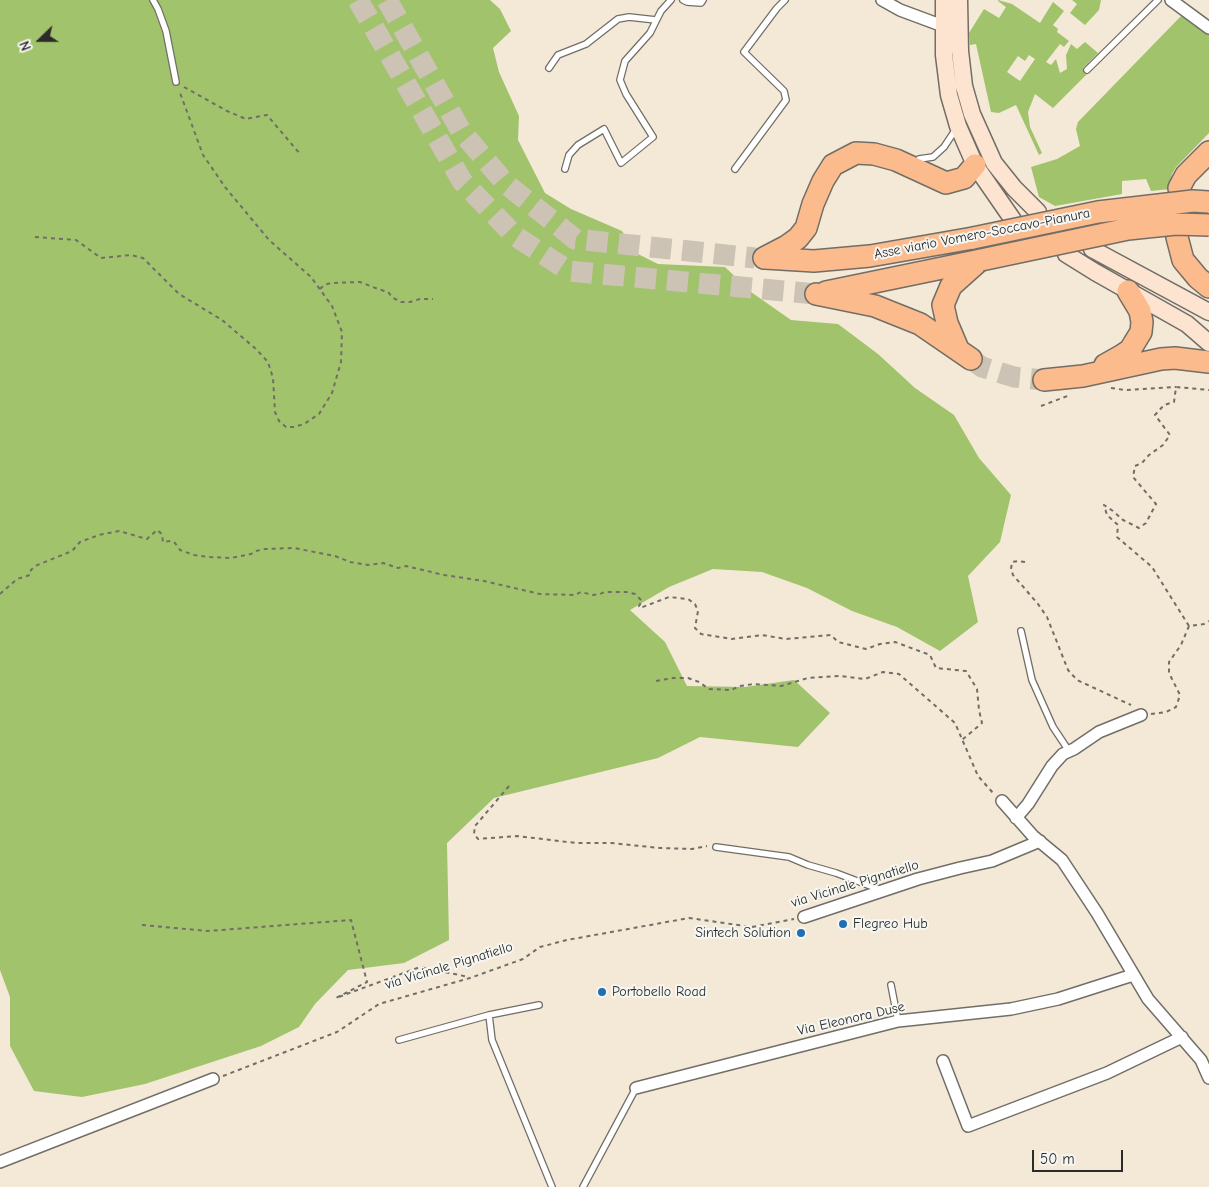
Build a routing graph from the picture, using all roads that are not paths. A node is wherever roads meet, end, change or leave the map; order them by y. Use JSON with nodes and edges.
{"nodes":[{"id":1,"x":153,"y":0,"type":"edge"},
{"id":2,"x":671,"y":0,"type":"edge"},
{"id":3,"x":683,"y":0,"type":"edge"},
{"id":4,"x":702,"y":0,"type":"edge"},
{"id":5,"x":785,"y":0,"type":"edge"},
{"id":6,"x":882,"y":0,"type":"edge"},
{"id":7,"x":944,"y":0,"type":"edge"},
{"id":8,"x":959,"y":0,"type":"edge"},
{"id":9,"x":1158,"y":0,"type":"edge"},
{"id":10,"x":1171,"y":0,"type":"edge"},
{"id":11,"x":656,"y":20,"type":"junction"},
{"id":12,"x":943,"y":26,"type":"junction"},
{"id":13,"x":1209,"y":28,"type":"edge"},
{"id":14,"x":549,"y":68,"type":"dead end"},
{"id":15,"x":1087,"y":70,"type":"dead end"},
{"id":16,"x":176,"y":82,"type":"road end"},
{"id":17,"x":958,"y":126,"type":"junction"},
{"id":18,"x":1209,"y":152,"type":"edge"},
{"id":19,"x":919,"y":159,"type":"dead end"},
{"id":20,"x":975,"y":165,"type":"junction"},
{"id":21,"x":565,"y":169,"type":"dead end"},
{"id":22,"x":735,"y":169,"type":"dead end"},
{"id":23,"x":1179,"y":188,"type":"dead end"},
{"id":24,"x":1209,"y":202,"type":"edge"},
{"id":25,"x":1038,"y":212,"type":"dead end"},
{"id":26,"x":1013,"y":220,"type":"dead end"},
{"id":27,"x":1209,"y":225,"type":"edge"},
{"id":28,"x":1177,"y":236,"type":"dead end"},
{"id":29,"x":1092,"y":249,"type":"dead end"},
{"id":30,"x":1066,"y":254,"type":"dead end"},
{"id":31,"x":981,"y":260,"type":"junction"},
{"id":32,"x":1209,"y":288,"type":"edge"},
{"id":33,"x":1128,"y":291,"type":"junction"},
{"id":34,"x":1209,"y":312,"type":"edge"},
{"id":35,"x":1209,"y":343,"type":"edge"},
{"id":36,"x":1209,"y":362,"type":"edge"},
{"id":37,"x":1044,"y":380,"type":"tunnel mouth"},
{"id":38,"x":1077,"y":385,"type":"junction"},
{"id":39,"x":1021,"y":631,"type":"dead end"},
{"id":40,"x":1139,"y":716,"type":"road end"},
{"id":41,"x":1069,"y":751,"type":"junction"},
{"id":42,"x":1002,"y":802,"type":"road end"},
{"id":43,"x":1016,"y":818,"type":"junction"},
{"id":44,"x":1040,"y":841,"type":"junction"},
{"id":45,"x":716,"y":847,"type":"road end"},
{"id":46,"x":883,"y":891,"type":"junction"},
{"id":47,"x":804,"y":917,"type":"road end"},
{"id":48,"x":1133,"y":975,"type":"junction"},
{"id":49,"x":891,"y":985,"type":"dead end"},
{"id":50,"x":539,"y":1005,"type":"dead end"},
{"id":51,"x":489,"y":1015,"type":"junction"},
{"id":52,"x":898,"y":1021,"type":"junction"},
{"id":53,"x":1182,"y":1037,"type":"junction"},
{"id":54,"x":399,"y":1040,"type":"dead end"},
{"id":55,"x":943,"y":1062,"type":"dead end"},
{"id":56,"x":1209,"y":1078,"type":"edge"},
{"id":57,"x":213,"y":1079,"type":"road end"},
{"id":58,"x":636,"y":1088,"type":"joint"},
{"id":59,"x":0,"y":1162,"type":"edge"},
{"id":60,"x":552,"y":1187,"type":"edge"},
{"id":61,"x":583,"y":1187,"type":"edge"}],
"edges":[{"from":1,"to":16,"type":"lane"},
{"from":2,"to":11,"type":"lane"},
{"from":3,"to":4,"type":"lane"},
{"from":5,"to":22,"type":"lane"},
{"from":6,"to":12,"type":"street"},
{"from":7,"to":12,"type":"street"},
{"from":8,"to":25,"type":"street"},
{"from":9,"to":15,"type":"lane"},
{"from":10,"to":13,"type":"street"},
{"from":11,"to":14,"type":"lane"},
{"from":11,"to":21,"type":"lane"},
{"from":12,"to":17,"type":"street"},
{"from":17,"to":19,"type":"lane"},
{"from":17,"to":20,"type":"street"},
{"from":18,"to":23,"type":"highway"},
{"from":20,"to":24,"type":"highway","name":"Asse viario Vomero-Soccavo-Pianura","bridge":true},
{"from":20,"to":26,"type":"street"},
{"from":27,"to":31,"type":"highway","name":"Asse viario Vomero-Soccavo-Pianura","bridge":true},
{"from":28,"to":32,"type":"highway"},
{"from":29,"to":34,"type":"street"},
{"from":30,"to":33,"type":"street"},
{"from":31,"to":31,"type":"highway","name":"Asse viario Vomero-Soccavo-Pianura"},
{"from":33,"to":35,"type":"street"},
{"from":33,"to":38,"type":"highway"},
{"from":36,"to":38,"type":"highway"},
{"from":37,"to":38,"type":"highway"},
{"from":39,"to":41,"type":"lane"},
{"from":40,"to":41,"type":"street"},
{"from":41,"to":43,"type":"street"},
{"from":42,"to":43,"type":"street"},
{"from":43,"to":44,"type":"street"},
{"from":44,"to":46,"type":"street","name":"via Vicinale Pignatiello"},
{"from":44,"to":48,"type":"street"},
{"from":45,"to":46,"type":"lane"},
{"from":46,"to":47,"type":"street","name":"via Vicinale Pignatiello"},
{"from":48,"to":52,"type":"street","name":"Via Eleonora Duse"},
{"from":48,"to":53,"type":"street"},
{"from":49,"to":52,"type":"lane"},
{"from":50,"to":51,"type":"lane"},
{"from":51,"to":54,"type":"lane"},
{"from":51,"to":60,"type":"lane"},
{"from":52,"to":58,"type":"street","name":"Via Eleonora Duse"},
{"from":53,"to":55,"type":"street"},
{"from":53,"to":56,"type":"street"},
{"from":57,"to":59,"type":"street"},
{"from":58,"to":61,"type":"lane"}]}
